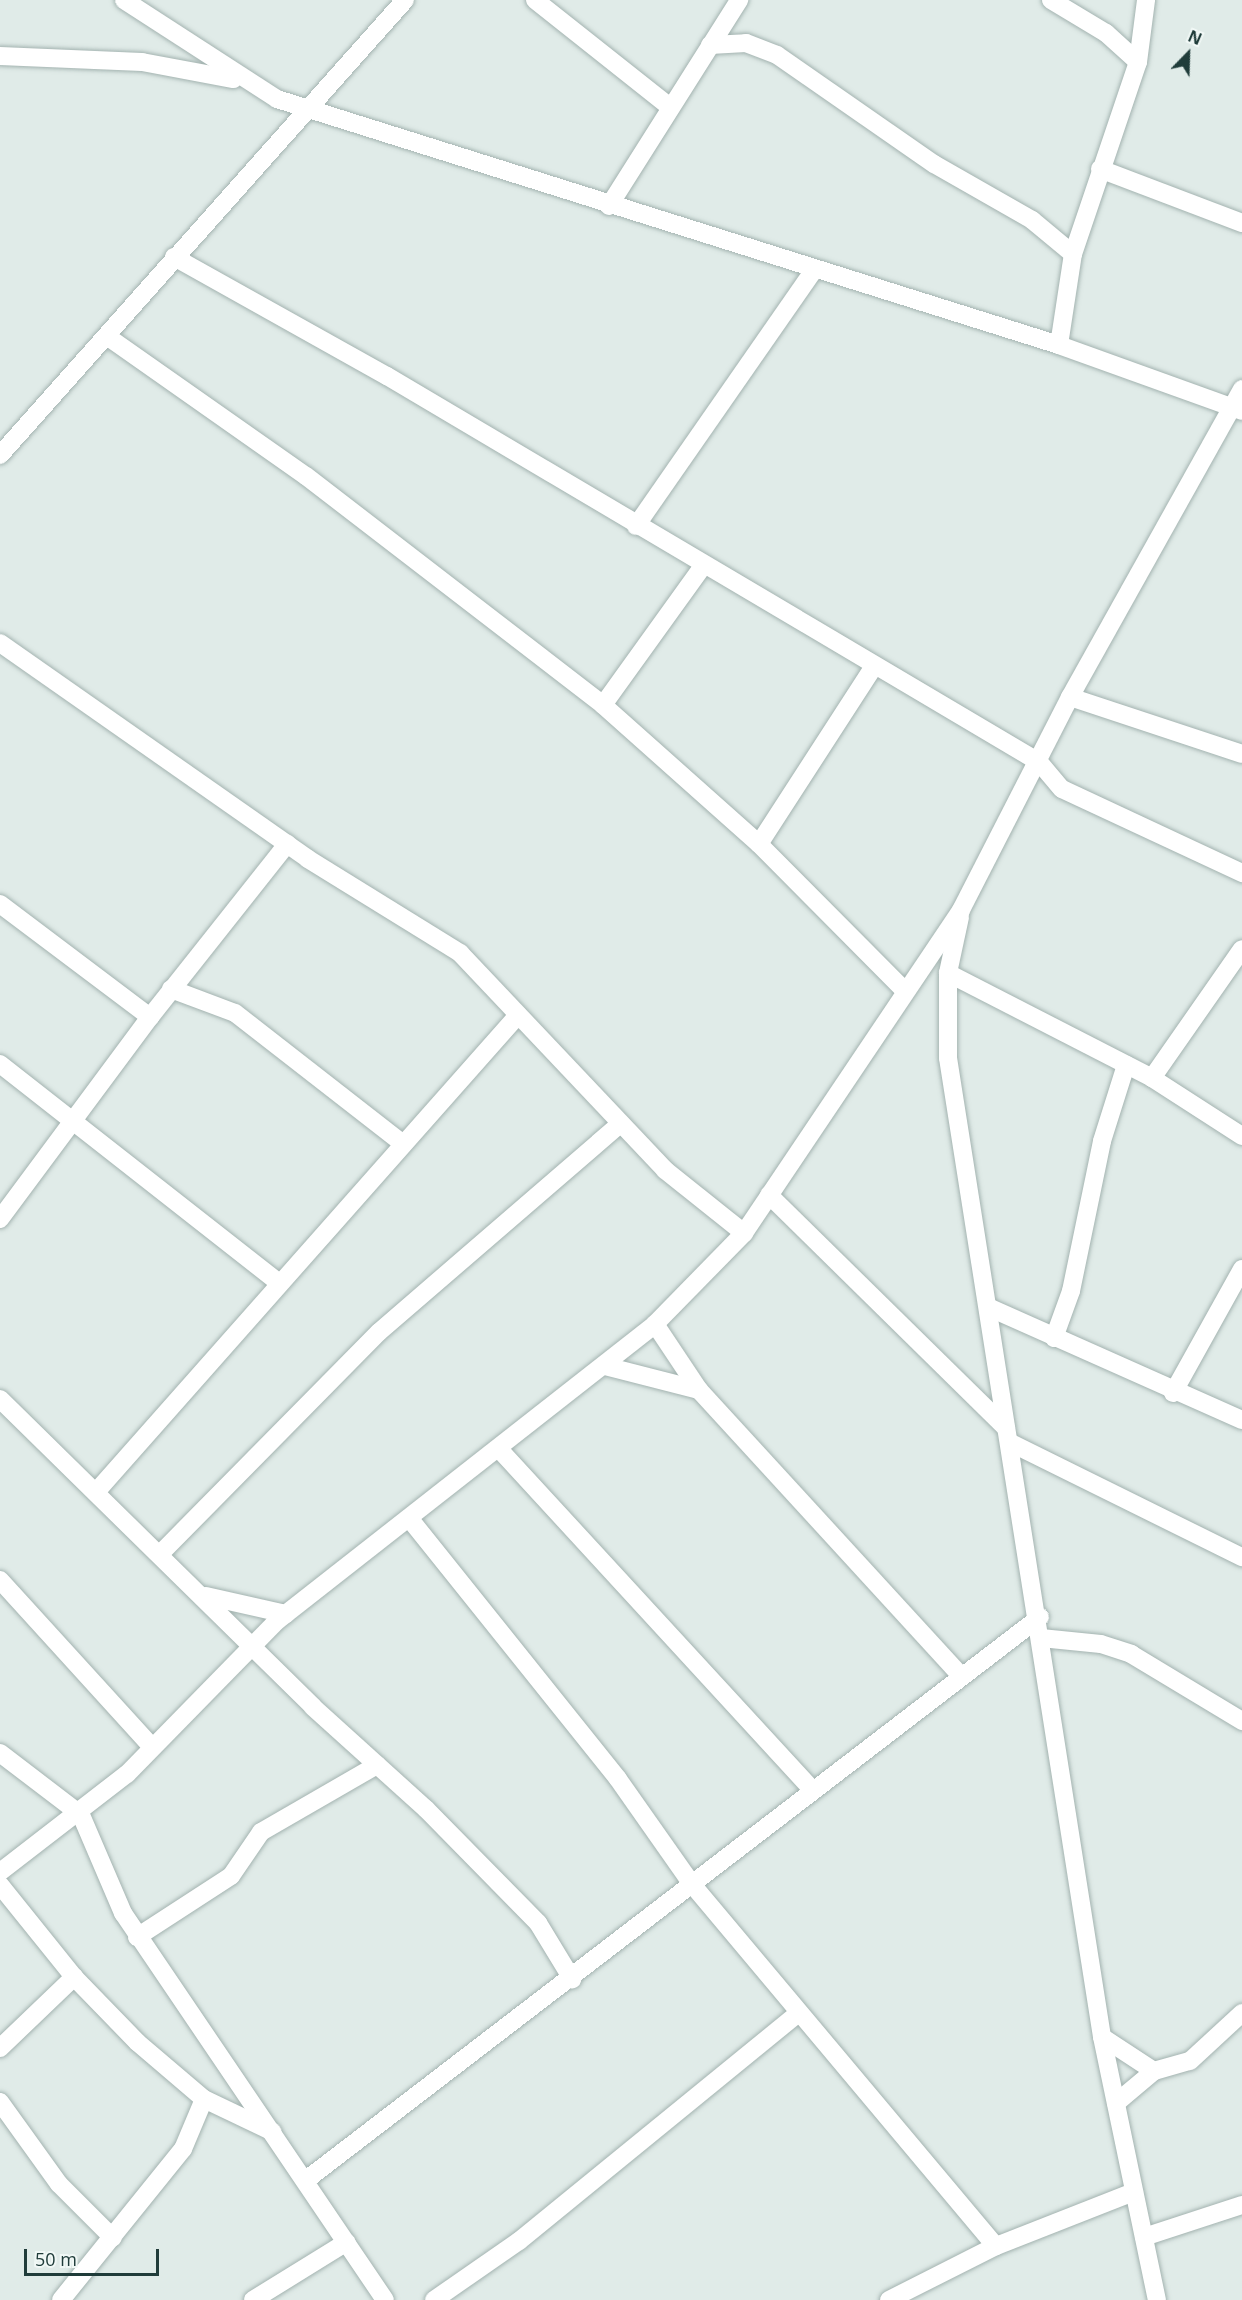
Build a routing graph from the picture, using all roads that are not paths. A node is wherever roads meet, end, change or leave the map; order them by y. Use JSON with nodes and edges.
{"nodes":[{"id":1,"x":124,"y":0,"type":"edge"},
{"id":2,"x":405,"y":0,"type":"edge"},
{"id":3,"x":535,"y":0,"type":"edge"},
{"id":4,"x":739,"y":0,"type":"edge"},
{"id":5,"x":1052,"y":0,"type":"edge"},
{"id":6,"x":1146,"y":0,"type":"edge"},
{"id":7,"x":710,"y":45,"type":"junction"},
{"id":8,"x":0,"y":56,"type":"edge"},
{"id":9,"x":1138,"y":62,"type":"junction"},
{"id":10,"x":242,"y":80,"type":"junction"},
{"id":11,"x":670,"y":107,"type":"junction"},
{"id":12,"x":307,"y":109,"type":"junction"},
{"id":13,"x":1100,"y":168,"type":"junction"},
{"id":14,"x":609,"y":206,"type":"junction"},
{"id":15,"x":1242,"y":223,"type":"edge"},
{"id":16,"x":1073,"y":254,"type":"junction"},
{"id":17,"x":174,"y":257,"type":"junction"},
{"id":18,"x":813,"y":271,"type":"junction"},
{"id":19,"x":108,"y":337,"type":"junction"},
{"id":20,"x":1059,"y":345,"type":"junction"},
{"id":21,"x":1242,"y":389,"type":"edge"},
{"id":22,"x":1238,"y":411,"type":"edge"},
{"id":23,"x":0,"y":455,"type":"edge"},
{"id":24,"x":636,"y":526,"type":"junction"},
{"id":25,"x":703,"y":566,"type":"junction"},
{"id":26,"x":3,"y":652,"type":"edge"},
{"id":27,"x":874,"y":666,"type":"junction"},
{"id":28,"x":1070,"y":697,"type":"junction"},
{"id":29,"x":603,"y":705,"type":"junction"},
{"id":30,"x":1242,"y":754,"type":"edge"},
{"id":31,"x":1039,"y":762,"type":"junction"},
{"id":32,"x":287,"y":844,"type":"junction"},
{"id":33,"x":759,"y":844,"type":"junction"},
{"id":34,"x":1242,"y":873,"type":"edge"},
{"id":35,"x":0,"y":904,"type":"edge"},
{"id":36,"x":961,"y":910,"type":"junction"},
{"id":37,"x":1242,"y":949,"type":"edge"},
{"id":38,"x":948,"y":974,"type":"junction"},
{"id":39,"x":171,"y":989,"type":"junction"},
{"id":40,"x":904,"y":990,"type":"junction"},
{"id":41,"x":518,"y":1015,"type":"junction"},
{"id":42,"x":150,"y":1017,"type":"junction"},
{"id":43,"x":0,"y":1064,"type":"edge"},
{"id":44,"x":1126,"y":1065,"type":"junction"},
{"id":45,"x":1152,"y":1078,"type":"junction"},
{"id":46,"x":74,"y":1119,"type":"junction"},
{"id":47,"x":620,"y":1124,"type":"junction"},
{"id":48,"x":1242,"y":1136,"type":"edge"},
{"id":49,"x":402,"y":1143,"type":"junction"},
{"id":50,"x":769,"y":1196,"type":"junction"},
{"id":51,"x":0,"y":1219,"type":"edge"},
{"id":52,"x":744,"y":1233,"type":"junction"},
{"id":53,"x":1242,"y":1269,"type":"edge"},
{"id":54,"x":279,"y":1282,"type":"junction"},
{"id":55,"x":988,"y":1307,"type":"junction"},
{"id":56,"x":655,"y":1324,"type":"junction"},
{"id":57,"x":1054,"y":1338,"type":"junction"},
{"id":58,"x":604,"y":1366,"type":"junction"},
{"id":59,"x":699,"y":1390,"type":"junction"},
{"id":60,"x":1173,"y":1393,"type":"junction"},
{"id":61,"x":0,"y":1399,"type":"edge"},
{"id":62,"x":1242,"y":1420,"type":"edge"},
{"id":63,"x":1007,"y":1435,"type":"junction"},
{"id":64,"x":499,"y":1449,"type":"junction"},
{"id":65,"x":96,"y":1492,"type":"junction"},
{"id":66,"x":409,"y":1518,"type":"junction"},
{"id":67,"x":161,"y":1553,"type":"junction"},
{"id":68,"x":1242,"y":1557,"type":"edge"},
{"id":69,"x":0,"y":1580,"type":"edge"},
{"id":70,"x":206,"y":1596,"type":"junction"},
{"id":71,"x":286,"y":1614,"type":"junction"},
{"id":72,"x":1040,"y":1617,"type":"junction"},
{"id":73,"x":1041,"y":1638,"type":"junction"},
{"id":74,"x":252,"y":1644,"type":"junction"},
{"id":75,"x":962,"y":1677,"type":"junction"},
{"id":76,"x":1242,"y":1721,"type":"edge"},
{"id":77,"x":152,"y":1747,"type":"junction"},
{"id":78,"x":0,"y":1753,"type":"edge"},
{"id":79,"x":377,"y":1765,"type":"junction"},
{"id":80,"x":813,"y":1790,"type":"junction"},
{"id":81,"x":81,"y":1815,"type":"junction"},
{"id":82,"x":0,"y":1872,"type":"edge"},
{"id":83,"x":691,"y":1883,"type":"junction"},
{"id":84,"x":0,"y":1885,"type":"edge"},
{"id":85,"x":137,"y":1937,"type":"junction"},
{"id":86,"x":74,"y":1977,"type":"junction"},
{"id":87,"x":572,"y":1979,"type":"junction"},
{"id":88,"x":799,"y":2013,"type":"junction"},
{"id":89,"x":1242,"y":2013,"type":"edge"},
{"id":90,"x":1102,"y":2037,"type":"junction"},
{"id":91,"x":0,"y":2048,"type":"edge"},
{"id":92,"x":1154,"y":2071,"type":"junction"},
{"id":93,"x":204,"y":2099,"type":"junction"},
{"id":94,"x":0,"y":2102,"type":"edge"},
{"id":95,"x":1116,"y":2103,"type":"junction"},
{"id":96,"x":273,"y":2132,"type":"junction"},
{"id":97,"x":306,"y":2180,"type":"junction"},
{"id":98,"x":1134,"y":2192,"type":"junction"},
{"id":99,"x":1242,"y":2205,"type":"edge"},
{"id":100,"x":1144,"y":2237,"type":"junction"},
{"id":101,"x":113,"y":2238,"type":"junction"},
{"id":102,"x":347,"y":2242,"type":"junction"},
{"id":103,"x":996,"y":2246,"type":"junction"},
{"id":104,"x":61,"y":2300,"type":"edge"},
{"id":105,"x":253,"y":2300,"type":"edge"},
{"id":106,"x":385,"y":2300,"type":"edge"},
{"id":107,"x":434,"y":2300,"type":"edge"},
{"id":108,"x":889,"y":2300,"type":"edge"},
{"id":109,"x":1157,"y":2300,"type":"edge"}],
"edges":[{"from":1,"to":10,"type":"street"},
{"from":2,"to":12,"type":"street"},
{"from":3,"to":11,"type":"street"},
{"from":4,"to":7,"type":"street"},
{"from":5,"to":9,"type":"street"},
{"from":6,"to":9,"type":"street"},
{"from":7,"to":11,"type":"street"},
{"from":7,"to":16,"type":"street"},
{"from":8,"to":10,"type":"street"},
{"from":9,"to":13,"type":"street"},
{"from":10,"to":12,"type":"street"},
{"from":11,"to":14,"type":"street"},
{"from":12,"to":14,"type":"street"},
{"from":12,"to":17,"type":"street"},
{"from":13,"to":15,"type":"street"},
{"from":13,"to":16,"type":"street"},
{"from":14,"to":18,"type":"street"},
{"from":16,"to":20,"type":"street"},
{"from":17,"to":19,"type":"street"},
{"from":17,"to":24,"type":"street"},
{"from":18,"to":20,"type":"street"},
{"from":18,"to":24,"type":"street"},
{"from":19,"to":23,"type":"street"},
{"from":19,"to":29,"type":"street"},
{"from":20,"to":22,"type":"street"},
{"from":21,"to":22,"type":"street"},
{"from":22,"to":28,"type":"street"},
{"from":24,"to":25,"type":"street"},
{"from":25,"to":27,"type":"street"},
{"from":25,"to":29,"type":"street"},
{"from":26,"to":32,"type":"street"},
{"from":27,"to":31,"type":"street"},
{"from":27,"to":33,"type":"street"},
{"from":28,"to":30,"type":"street"},
{"from":28,"to":31,"type":"street"},
{"from":29,"to":33,"type":"street"},
{"from":31,"to":34,"type":"street"},
{"from":31,"to":36,"type":"street"},
{"from":32,"to":39,"type":"street"},
{"from":32,"to":41,"type":"street"},
{"from":33,"to":40,"type":"street"},
{"from":35,"to":42,"type":"street"},
{"from":36,"to":38,"type":"street"},
{"from":36,"to":40,"type":"street"},
{"from":37,"to":45,"type":"street"},
{"from":38,"to":44,"type":"street"},
{"from":38,"to":55,"type":"street"},
{"from":39,"to":42,"type":"street"},
{"from":39,"to":49,"type":"street"},
{"from":40,"to":50,"type":"street"},
{"from":41,"to":47,"type":"street"},
{"from":41,"to":49,"type":"street"},
{"from":42,"to":46,"type":"street"},
{"from":43,"to":46,"type":"street"},
{"from":44,"to":45,"type":"street"},
{"from":44,"to":57,"type":"street"},
{"from":45,"to":48,"type":"street"},
{"from":46,"to":51,"type":"street"},
{"from":46,"to":54,"type":"street"},
{"from":47,"to":52,"type":"street"},
{"from":47,"to":67,"type":"street"},
{"from":49,"to":54,"type":"street"},
{"from":50,"to":52,"type":"street"},
{"from":50,"to":63,"type":"street"},
{"from":52,"to":56,"type":"street"},
{"from":53,"to":60,"type":"street"},
{"from":54,"to":65,"type":"street"},
{"from":55,"to":57,"type":"street"},
{"from":55,"to":63,"type":"street"},
{"from":56,"to":58,"type":"street"},
{"from":56,"to":59,"type":"street"},
{"from":57,"to":60,"type":"street"},
{"from":58,"to":59,"type":"street"},
{"from":58,"to":64,"type":"street"},
{"from":59,"to":75,"type":"street"},
{"from":60,"to":62,"type":"street"},
{"from":61,"to":65,"type":"street"},
{"from":63,"to":68,"type":"street"},
{"from":63,"to":72,"type":"street"},
{"from":64,"to":66,"type":"street"},
{"from":64,"to":80,"type":"street"},
{"from":65,"to":67,"type":"street"},
{"from":66,"to":71,"type":"street"},
{"from":66,"to":83,"type":"street"},
{"from":67,"to":70,"type":"street"},
{"from":69,"to":77,"type":"street"},
{"from":70,"to":71,"type":"street"},
{"from":70,"to":74,"type":"street"},
{"from":71,"to":74,"type":"street"},
{"from":72,"to":73,"type":"street"},
{"from":72,"to":75,"type":"street"},
{"from":73,"to":76,"type":"street"},
{"from":73,"to":90,"type":"street"},
{"from":74,"to":77,"type":"street"},
{"from":74,"to":79,"type":"street"},
{"from":75,"to":80,"type":"street"},
{"from":77,"to":81,"type":"street"},
{"from":78,"to":81,"type":"street"},
{"from":79,"to":85,"type":"street"},
{"from":79,"to":87,"type":"street"},
{"from":80,"to":83,"type":"street"},
{"from":81,"to":82,"type":"street"},
{"from":81,"to":85,"type":"street"},
{"from":83,"to":87,"type":"street"},
{"from":83,"to":88,"type":"street"},
{"from":84,"to":86,"type":"street"},
{"from":85,"to":96,"type":"street"},
{"from":86,"to":91,"type":"street"},
{"from":86,"to":93,"type":"street"},
{"from":87,"to":97,"type":"street"},
{"from":88,"to":103,"type":"street"},
{"from":88,"to":107,"type":"street"},
{"from":89,"to":92,"type":"street"},
{"from":90,"to":92,"type":"street"},
{"from":90,"to":95,"type":"street"},
{"from":92,"to":95,"type":"street"},
{"from":93,"to":96,"type":"street"},
{"from":93,"to":101,"type":"street"},
{"from":94,"to":101,"type":"street"},
{"from":95,"to":98,"type":"street"},
{"from":96,"to":97,"type":"street"},
{"from":97,"to":102,"type":"street"},
{"from":98,"to":100,"type":"street"},
{"from":98,"to":103,"type":"street"},
{"from":99,"to":100,"type":"street"},
{"from":100,"to":109,"type":"street"},
{"from":101,"to":104,"type":"street"},
{"from":102,"to":105,"type":"street"},
{"from":102,"to":106,"type":"street"},
{"from":103,"to":108,"type":"street"}]}
